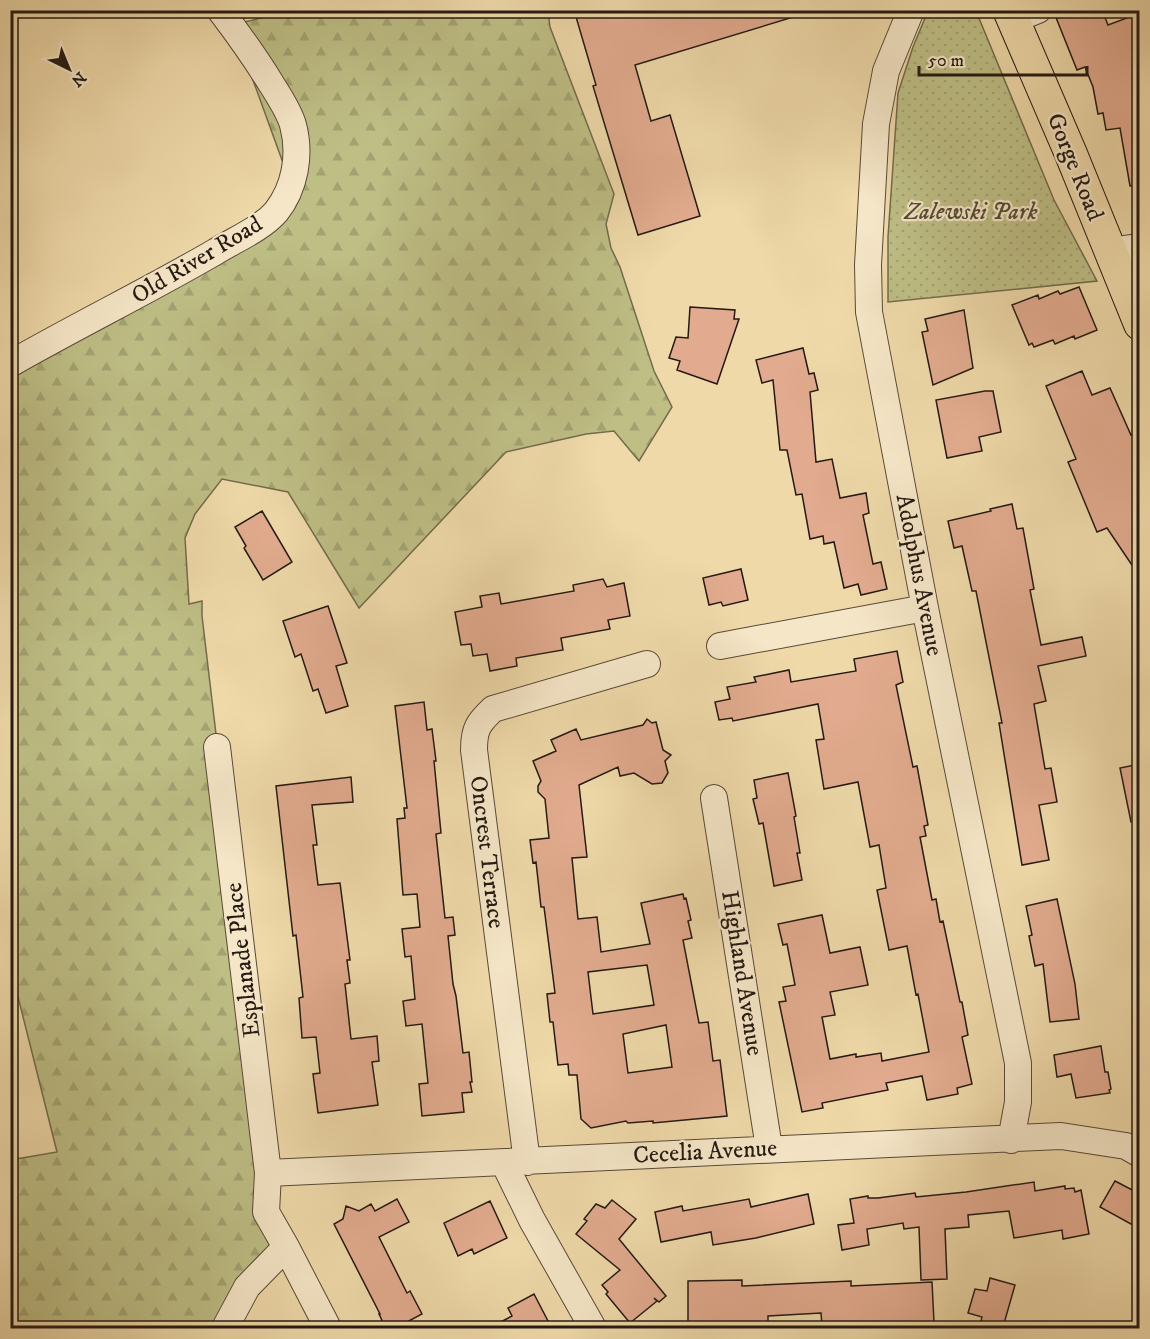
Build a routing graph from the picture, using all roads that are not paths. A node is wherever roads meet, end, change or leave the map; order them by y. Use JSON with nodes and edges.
{"nodes":[{"id":1,"x":220,"y":10,"type":"edge"},
{"id":2,"x":911,"y":10,"type":"edge"},
{"id":3,"x":1020,"y":14,"type":"edge"},
{"id":4,"x":1125,"y":249,"type":"edge"},
{"id":5,"x":1140,"y":324,"type":"edge"},
{"id":6,"x":10,"y":364,"type":"edge"},
{"id":7,"x":925,"y":608,"type":"junction"},
{"id":8,"x":720,"y":646,"type":"dead end"},
{"id":9,"x":647,"y":664,"type":"dead end"},
{"id":10,"x":217,"y":747,"type":"dead end"},
{"id":11,"x":714,"y":798,"type":"dead end"},
{"id":12,"x":1011,"y":1140,"type":"junction"},
{"id":13,"x":769,"y":1148,"type":"junction"},
{"id":14,"x":1140,"y":1154,"type":"edge"},
{"id":15,"x":517,"y":1162,"type":"junction"},
{"id":16,"x":268,"y":1173,"type":"junction"},
{"id":17,"x":286,"y":1247,"type":"junction"},
{"id":18,"x":225,"y":1329,"type":"edge"},
{"id":19,"x":328,"y":1329,"type":"edge"},
{"id":20,"x":593,"y":1329,"type":"edge"}],
"edges":[{"from":1,"to":6,"type":"street","name":"Old River Road"},
{"from":2,"to":7,"type":"street","name":"Adolphus Avenue"},
{"from":3,"to":4,"type":"main road","name":"Gorge Road"},
{"from":4,"to":5,"type":"main road","name":"Gorge Road"},
{"from":7,"to":8,"type":"street"},
{"from":7,"to":12,"type":"street","name":"Adolphus Avenue"},
{"from":9,"to":15,"type":"street","name":"Oncrest Terrace"},
{"from":10,"to":16,"type":"street","name":"Esplanade Place"},
{"from":11,"to":13,"type":"street","name":"Highland Avenue"},
{"from":12,"to":13,"type":"street","name":"Cecelia Avenue"},
{"from":12,"to":14,"type":"street","name":"Cecelia Avenue"},
{"from":13,"to":15,"type":"street","name":"Cecelia Avenue"},
{"from":15,"to":16,"type":"street","name":"Cecelia Avenue"},
{"from":15,"to":20,"type":"street","name":"Oncrest Terrace"},
{"from":16,"to":17,"type":"street","name":"Esplanade Place"},
{"from":17,"to":18,"type":"street"},
{"from":17,"to":19,"type":"street","name":"Esplanade Place"}]}
